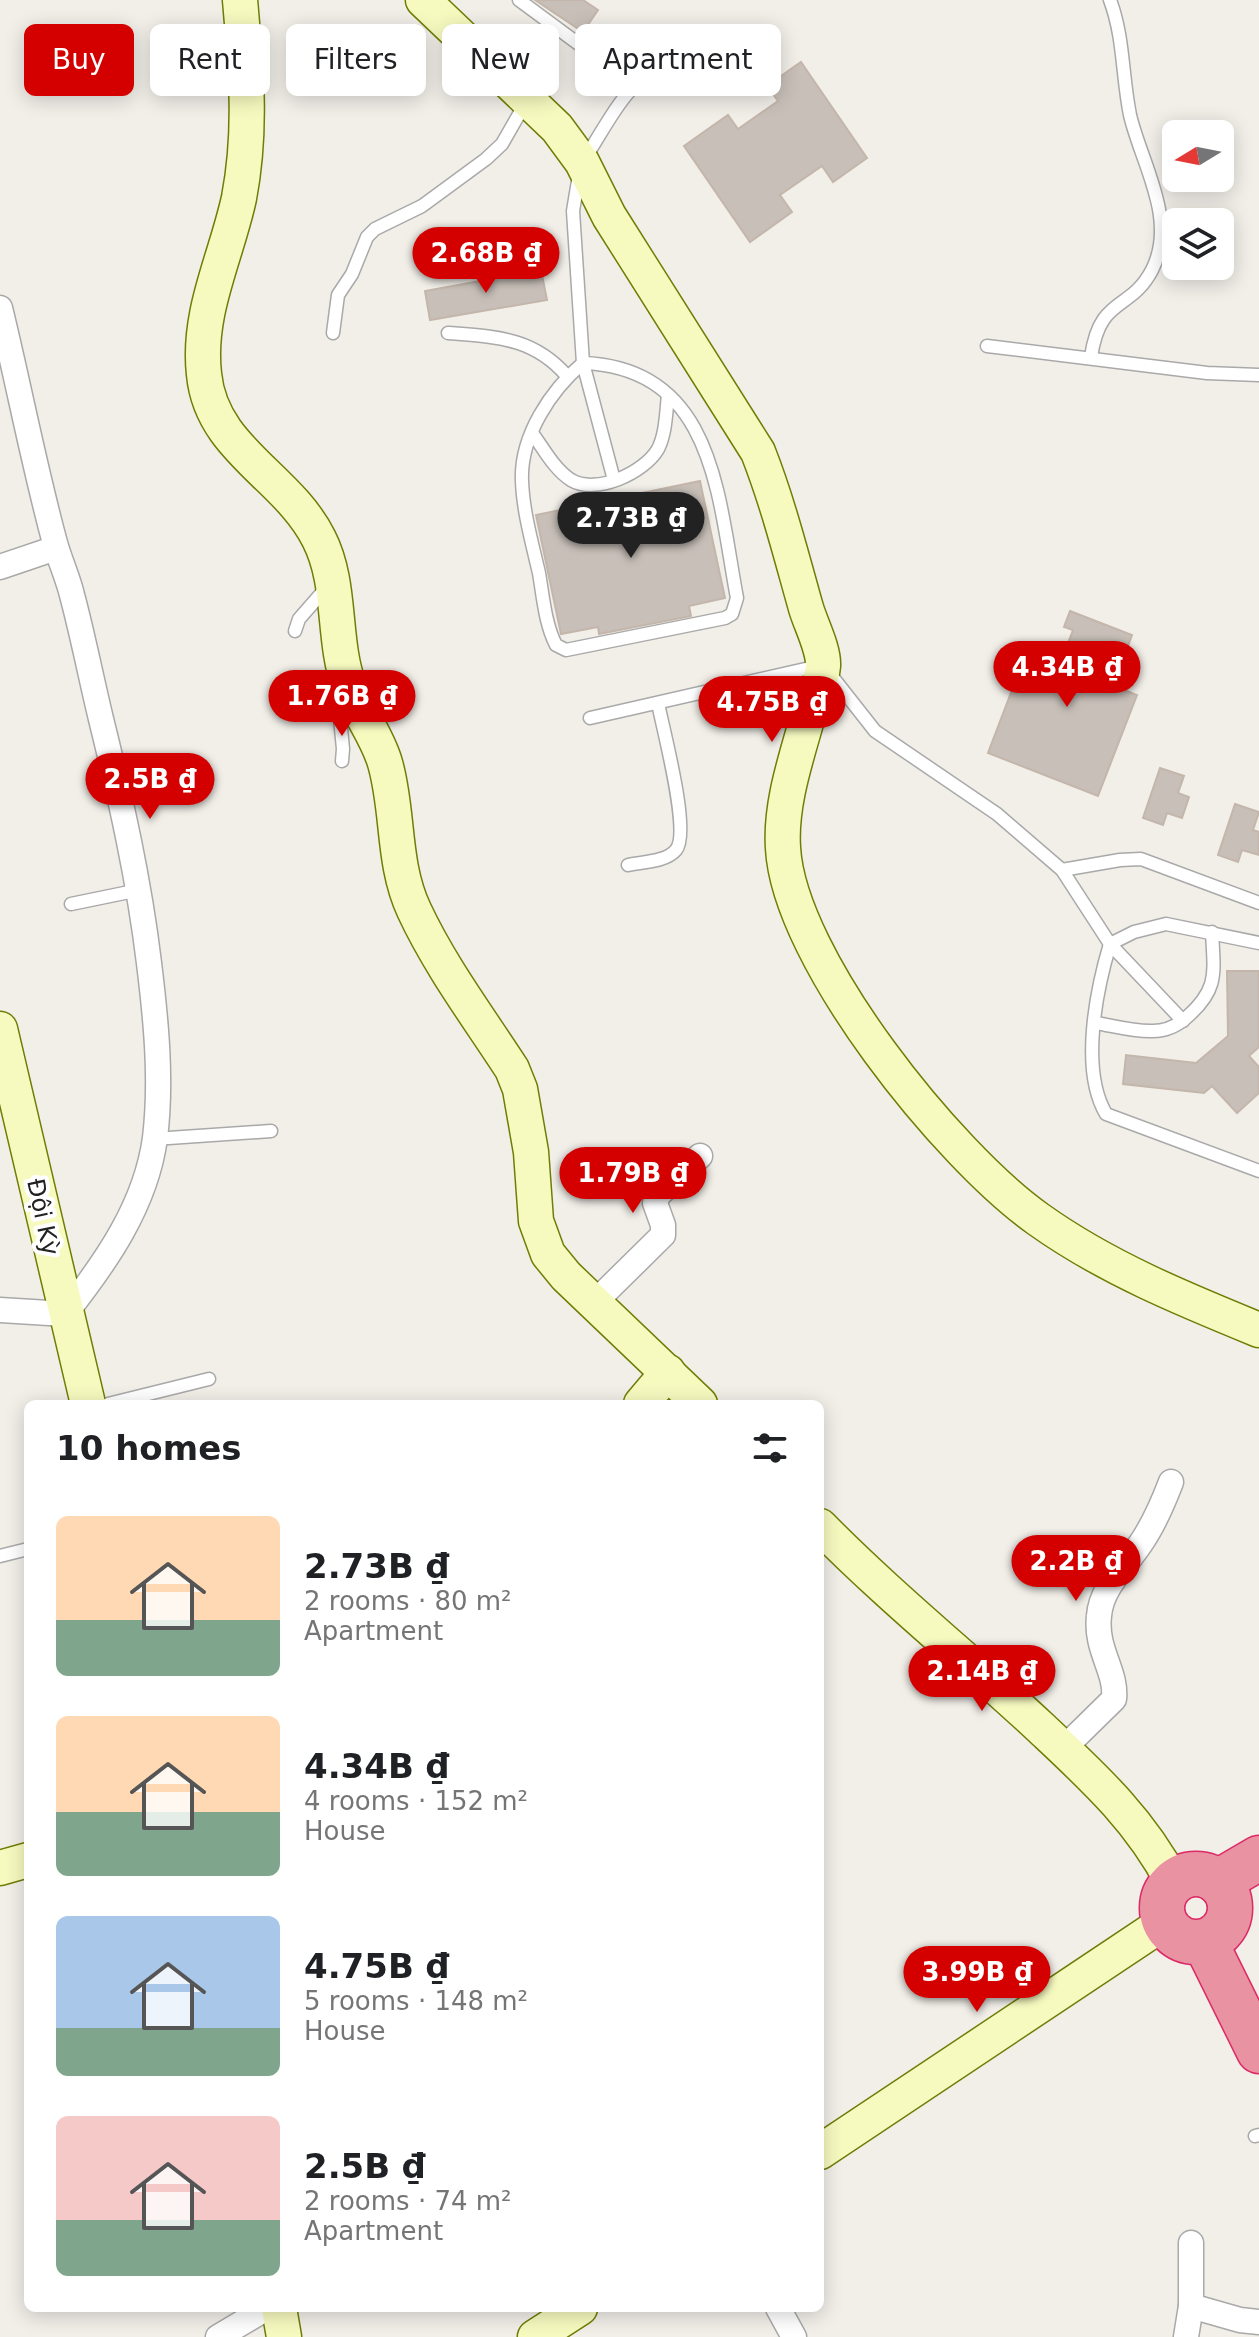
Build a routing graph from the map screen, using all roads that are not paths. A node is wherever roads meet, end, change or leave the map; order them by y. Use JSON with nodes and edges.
{"nodes":[{"id":1,"x":240,"y":0,"type":"edge"},
{"id":2,"x":423,"y":0,"type":"edge"},
{"id":3,"x":519,"y":0,"type":"edge"},
{"id":4,"x":1110,"y":0,"type":"edge"},
{"id":5,"x":575,"y":41,"type":"edge"},
{"id":6,"x":627,"y":96,"type":"edge"},
{"id":7,"x":528,"y":99,"type":"junction"},
{"id":8,"x":582,"y":162,"type":"junction"},
{"id":9,"x":0,"y":308,"type":"edge"},
{"id":10,"x":333,"y":333,"type":"dead end"},
{"id":11,"x":448,"y":333,"type":"dead end"},
{"id":12,"x":987,"y":346,"type":"dead end"},
{"id":13,"x":1091,"y":357,"type":"junction"},
{"id":14,"x":583,"y":363,"type":"junction"},
{"id":15,"x":1259,"y":375,"type":"edge"},
{"id":16,"x":567,"y":376,"type":"junction"},
{"id":17,"x":668,"y":395,"type":"junction"},
{"id":18,"x":532,"y":433,"type":"junction"},
{"id":19,"x":614,"y":480,"type":"junction"},
{"id":20,"x":56,"y":548,"type":"junction"},
{"id":21,"x":0,"y":567,"type":"edge"},
{"id":22,"x":331,"y":581,"type":"junction"},
{"id":23,"x":295,"y":631,"type":"dead end"},
{"id":24,"x":823,"y":665,"type":"junction"},
{"id":25,"x":343,"y":666,"type":"junction"},
{"id":26,"x":658,"y":703,"type":"junction"},
{"id":27,"x":590,"y":718,"type":"dead end"},
{"id":28,"x":342,"y":761,"type":"dead end"},
{"id":29,"x":628,"y":865,"type":"dead end"},
{"id":30,"x":1062,"y":870,"type":"junction"},
{"id":31,"x":139,"y":890,"type":"junction"},
{"id":32,"x":1259,"y":903,"type":"edge"},
{"id":33,"x":71,"y":904,"type":"dead end"},
{"id":34,"x":1212,"y":932,"type":"junction"},
{"id":35,"x":1259,"y":943,"type":"edge"},
{"id":36,"x":1110,"y":944,"type":"junction"},
{"id":37,"x":1183,"y":1021,"type":"junction"},
{"id":38,"x":1096,"y":1023,"type":"junction"},
{"id":39,"x":1,"y":1036,"type":"edge"},
{"id":40,"x":271,"y":1131,"type":"dead end"},
{"id":41,"x":154,"y":1139,"type":"junction"},
{"id":42,"x":700,"y":1156,"type":"dead end"},
{"id":43,"x":1259,"y":1171,"type":"edge"},
{"id":44,"x":594,"y":1303,"type":"junction"},
{"id":45,"x":0,"y":1310,"type":"edge"},
{"id":46,"x":65,"y":1314,"type":"junction"},
{"id":47,"x":1259,"y":1330,"type":"edge"},
{"id":48,"x":668,"y":1372,"type":"junction"},
{"id":49,"x":209,"y":1379,"type":"dead end"},
{"id":50,"x":87,"y":1400,"type":"edge"},
{"id":51,"x":124,"y":1400,"type":"edge"},
{"id":52,"x":644,"y":1400,"type":"edge"},
{"id":53,"x":696,"y":1400,"type":"edge"},
{"id":54,"x":1171,"y":1482,"type":"dead end"},
{"id":55,"x":824,"y":1530,"type":"edge"},
{"id":56,"x":24,"y":1550,"type":"edge"},
{"id":57,"x":0,"y":1556,"type":"edge"},
{"id":58,"x":1063,"y":1749,"type":"junction"},
{"id":59,"x":1259,"y":1858,"type":"edge"},
{"id":60,"x":24,"y":1861,"type":"edge"},
{"id":61,"x":0,"y":1868,"type":"edge"},
{"id":62,"x":1218,"y":1882,"type":"junction"},
{"id":63,"x":1169,"y":1903,"type":"junction"},
{"id":64,"x":1205,"y":1942,"type":"junction"},
{"id":65,"x":1259,"y":2051,"type":"edge"},
{"id":66,"x":824,"y":2149,"type":"edge"},
{"id":67,"x":1191,"y":2243,"type":"dead end"},
{"id":68,"x":1191,"y":2306,"type":"junction"},
{"id":69,"x":260,"y":2312,"type":"edge"},
{"id":70,"x":280,"y":2312,"type":"edge"},
{"id":71,"x":574,"y":2312,"type":"edge"},
{"id":72,"x":780,"y":2312,"type":"edge"},
{"id":73,"x":1259,"y":2322,"type":"edge"},
{"id":74,"x":218,"y":2337,"type":"edge"},
{"id":75,"x":284,"y":2337,"type":"edge"},
{"id":76,"x":535,"y":2337,"type":"edge"},
{"id":77,"x":794,"y":2337,"type":"edge"},
{"id":78,"x":1186,"y":2337,"type":"edge"}],
"edges":[{"from":1,"to":22,"type":"street"},
{"from":2,"to":7,"type":"street"},
{"from":3,"to":5,"type":"lane"},
{"from":4,"to":13,"type":"lane"},
{"from":6,"to":8,"type":"lane"},
{"from":7,"to":8,"type":"street"},
{"from":7,"to":10,"type":"lane"},
{"from":8,"to":14,"type":"lane"},
{"from":8,"to":24,"type":"street"},
{"from":9,"to":20,"type":"street"},
{"from":11,"to":16,"type":"lane"},
{"from":12,"to":13,"type":"lane"},
{"from":13,"to":15,"type":"lane"},
{"from":14,"to":16,"type":"lane"},
{"from":14,"to":17,"type":"lane"},
{"from":14,"to":19,"type":"lane"},
{"from":16,"to":18,"type":"lane"},
{"from":17,"to":18,"type":"lane"},
{"from":17,"to":19,"type":"lane"},
{"from":18,"to":19,"type":"lane"},
{"from":20,"to":21,"type":"street"},
{"from":20,"to":31,"type":"street"},
{"from":22,"to":23,"type":"lane"},
{"from":22,"to":25,"type":"street"},
{"from":24,"to":26,"type":"lane"},
{"from":24,"to":30,"type":"lane"},
{"from":24,"to":47,"type":"street"},
{"from":25,"to":28,"type":"lane"},
{"from":25,"to":44,"type":"street"},
{"from":26,"to":27,"type":"lane"},
{"from":26,"to":29,"type":"lane"},
{"from":30,"to":32,"type":"lane"},
{"from":30,"to":36,"type":"lane"},
{"from":31,"to":33,"type":"lane"},
{"from":31,"to":41,"type":"street"},
{"from":34,"to":35,"type":"lane"},
{"from":34,"to":36,"type":"lane"},
{"from":34,"to":37,"type":"lane"},
{"from":36,"to":37,"type":"lane"},
{"from":36,"to":38,"type":"lane"},
{"from":37,"to":38,"type":"lane"},
{"from":38,"to":43,"type":"lane"},
{"from":39,"to":46,"type":"street","name":"Đội Kỳ"},
{"from":40,"to":41,"type":"lane"},
{"from":41,"to":46,"type":"street"},
{"from":42,"to":44,"type":"street"},
{"from":44,"to":48,"type":"street"},
{"from":45,"to":46,"type":"street"},
{"from":46,"to":50,"type":"street","name":"Đội Kỳ"},
{"from":48,"to":52,"type":"street"},
{"from":48,"to":53,"type":"street"},
{"from":49,"to":51,"type":"lane"},
{"from":54,"to":58,"type":"street"},
{"from":55,"to":58,"type":"street"},
{"from":56,"to":57,"type":"lane"},
{"from":58,"to":63,"type":"street"},
{"from":59,"to":62,"type":"highway"},
{"from":60,"to":61,"type":"street"},
{"from":62,"to":63,"type":"highway"},
{"from":62,"to":64,"type":"highway"},
{"from":63,"to":64,"type":"highway"},
{"from":63,"to":66,"type":"street"},
{"from":64,"to":65,"type":"highway"},
{"from":67,"to":68,"type":"street"},
{"from":68,"to":73,"type":"street"},
{"from":68,"to":78,"type":"street"},
{"from":69,"to":74,"type":"street"},
{"from":70,"to":75,"type":"street"},
{"from":71,"to":76,"type":"street"},
{"from":72,"to":77,"type":"street"}]}
